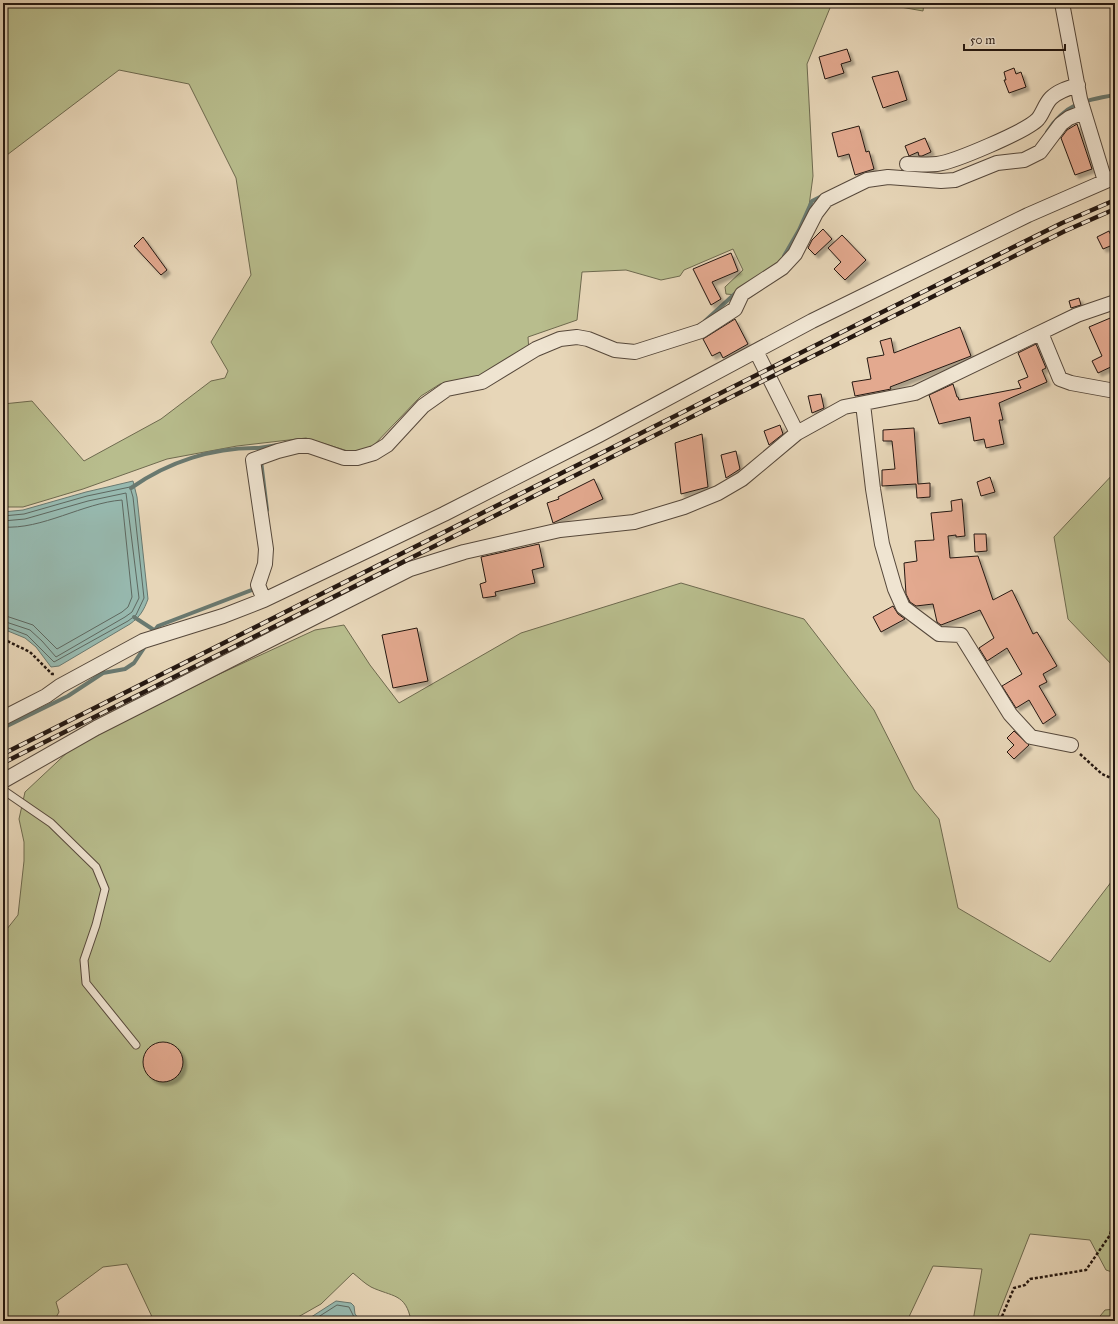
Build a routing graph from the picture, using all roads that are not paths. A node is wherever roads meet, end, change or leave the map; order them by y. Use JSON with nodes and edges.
{"nodes":[{"id":1,"x":1062,"y":3,"type":"edge"},
{"id":2,"x":1081,"y":100,"type":"junction"},
{"id":3,"x":907,"y":164,"type":"dead end"},
{"id":4,"x":1110,"y":179,"type":"edge"},
{"id":5,"x":1115,"y":302,"type":"edge"},
{"id":6,"x":1041,"y":333,"type":"junction"},
{"id":7,"x":756,"y":351,"type":"junction"},
{"id":8,"x":1115,"y":391,"type":"edge"},
{"id":9,"x":863,"y":404,"type":"junction"},
{"id":10,"x":797,"y":433,"type":"junction"},
{"id":11,"x":260,"y":592,"type":"junction"},
{"id":12,"x":3,"y":718,"type":"edge"},
{"id":13,"x":1071,"y":745,"type":"road end"},
{"id":14,"x":3,"y":781,"type":"edge"},
{"id":15,"x":3,"y":790,"type":"edge"},
{"id":16,"x":136,"y":1045,"type":"dead end"}],
"edges":[{"from":1,"to":2,"type":"street"},
{"from":2,"to":3,"type":"street"},
{"from":2,"to":4,"type":"street"},
{"from":2,"to":11,"type":"street"},
{"from":4,"to":7,"type":"street"},
{"from":5,"to":6,"type":"street"},
{"from":6,"to":8,"type":"street"},
{"from":6,"to":9,"type":"street"},
{"from":7,"to":10,"type":"street"},
{"from":7,"to":11,"type":"street"},
{"from":9,"to":10,"type":"street"},
{"from":9,"to":13,"type":"street"},
{"from":10,"to":14,"type":"street"},
{"from":11,"to":12,"type":"street"},
{"from":15,"to":16,"type":"lane"}]}
